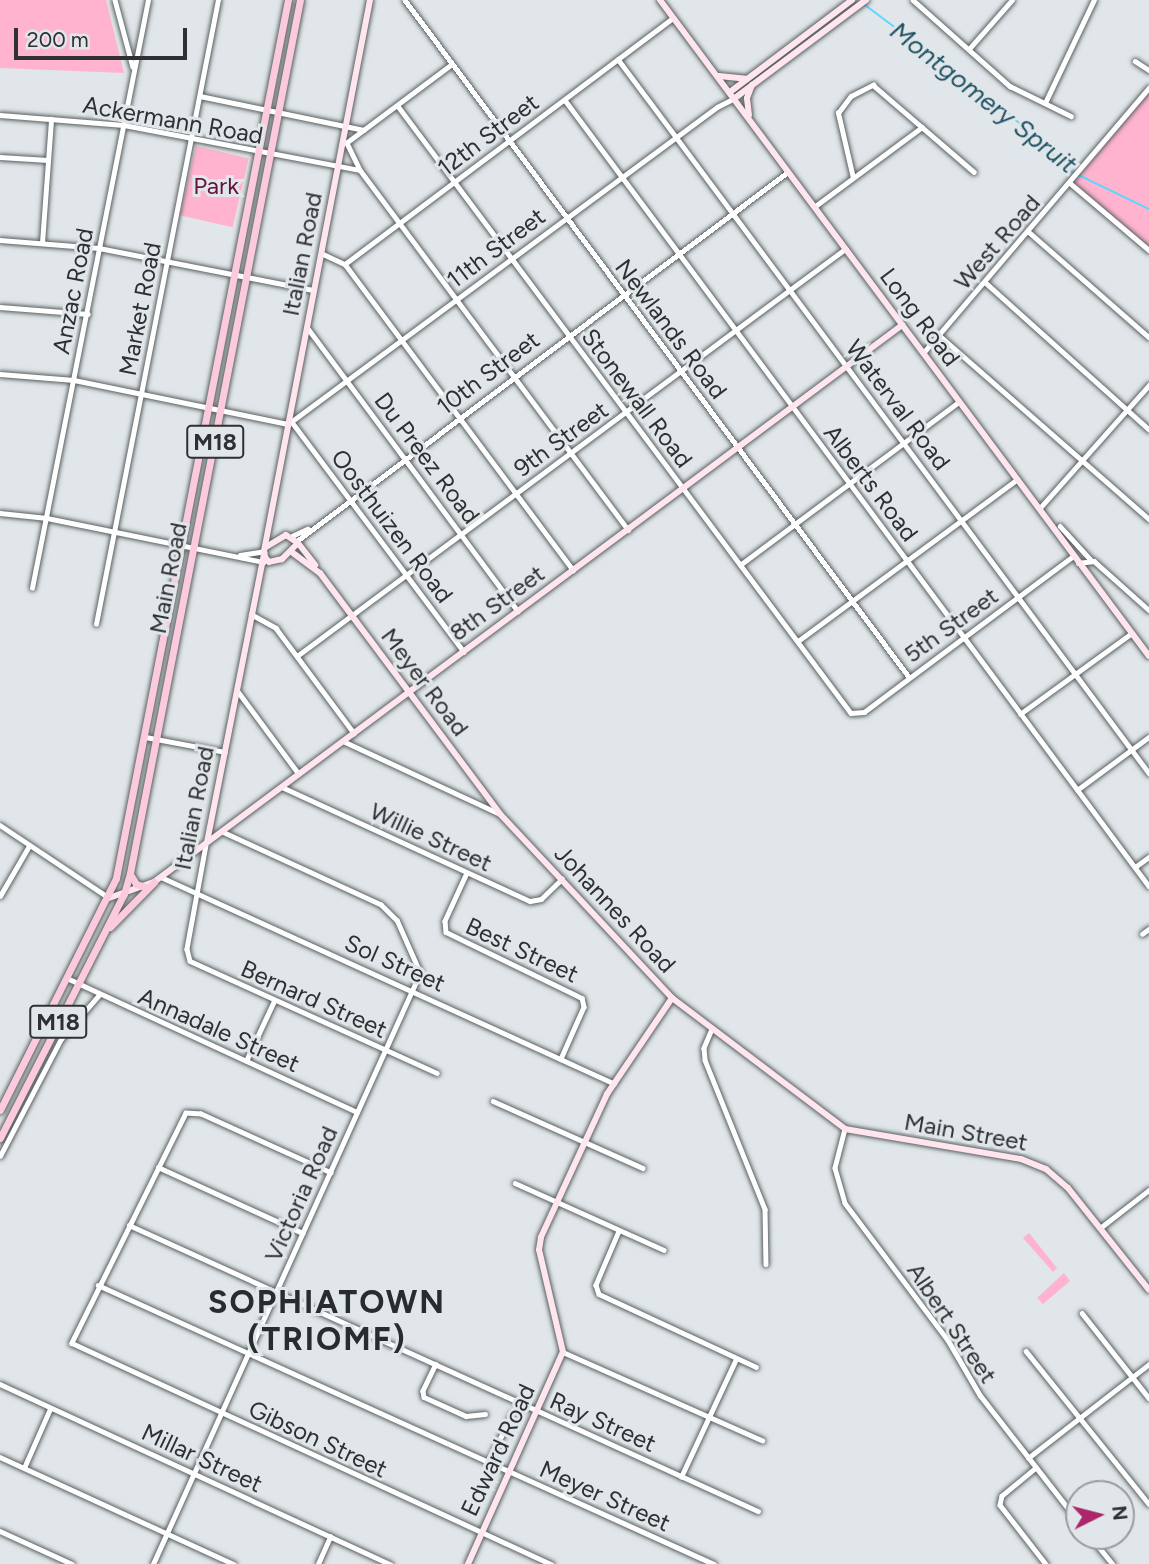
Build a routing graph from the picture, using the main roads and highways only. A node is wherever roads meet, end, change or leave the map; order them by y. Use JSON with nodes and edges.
{"nodes":[{"id":1,"x":289,"y":0,"type":"edge"},
{"id":2,"x":300,"y":0,"type":"edge"},
{"id":3,"x":130,"y":873,"type":"junction"},
{"id":4,"x":154,"y":882,"type":"road end"},
{"id":5,"x":146,"y":887,"type":"road end"},
{"id":6,"x":105,"y":932,"type":"junction"},
{"id":7,"x":0,"y":1110,"type":"edge"},
{"id":8,"x":0,"y":1138,"type":"edge"}],
"edges":[{"from":1,"to":7,"type":"main road","name":"Main Road","number":"M18"},
{"from":2,"to":3,"type":"main road","name":"Main Road","number":"M18"},
{"from":3,"to":5,"type":"main road"},
{"from":3,"to":6,"type":"main road","name":"Main Road","number":"M18"},
{"from":4,"to":6,"type":"main road"},
{"from":6,"to":8,"type":"main road","name":"Main Road","number":"M18"}]}
